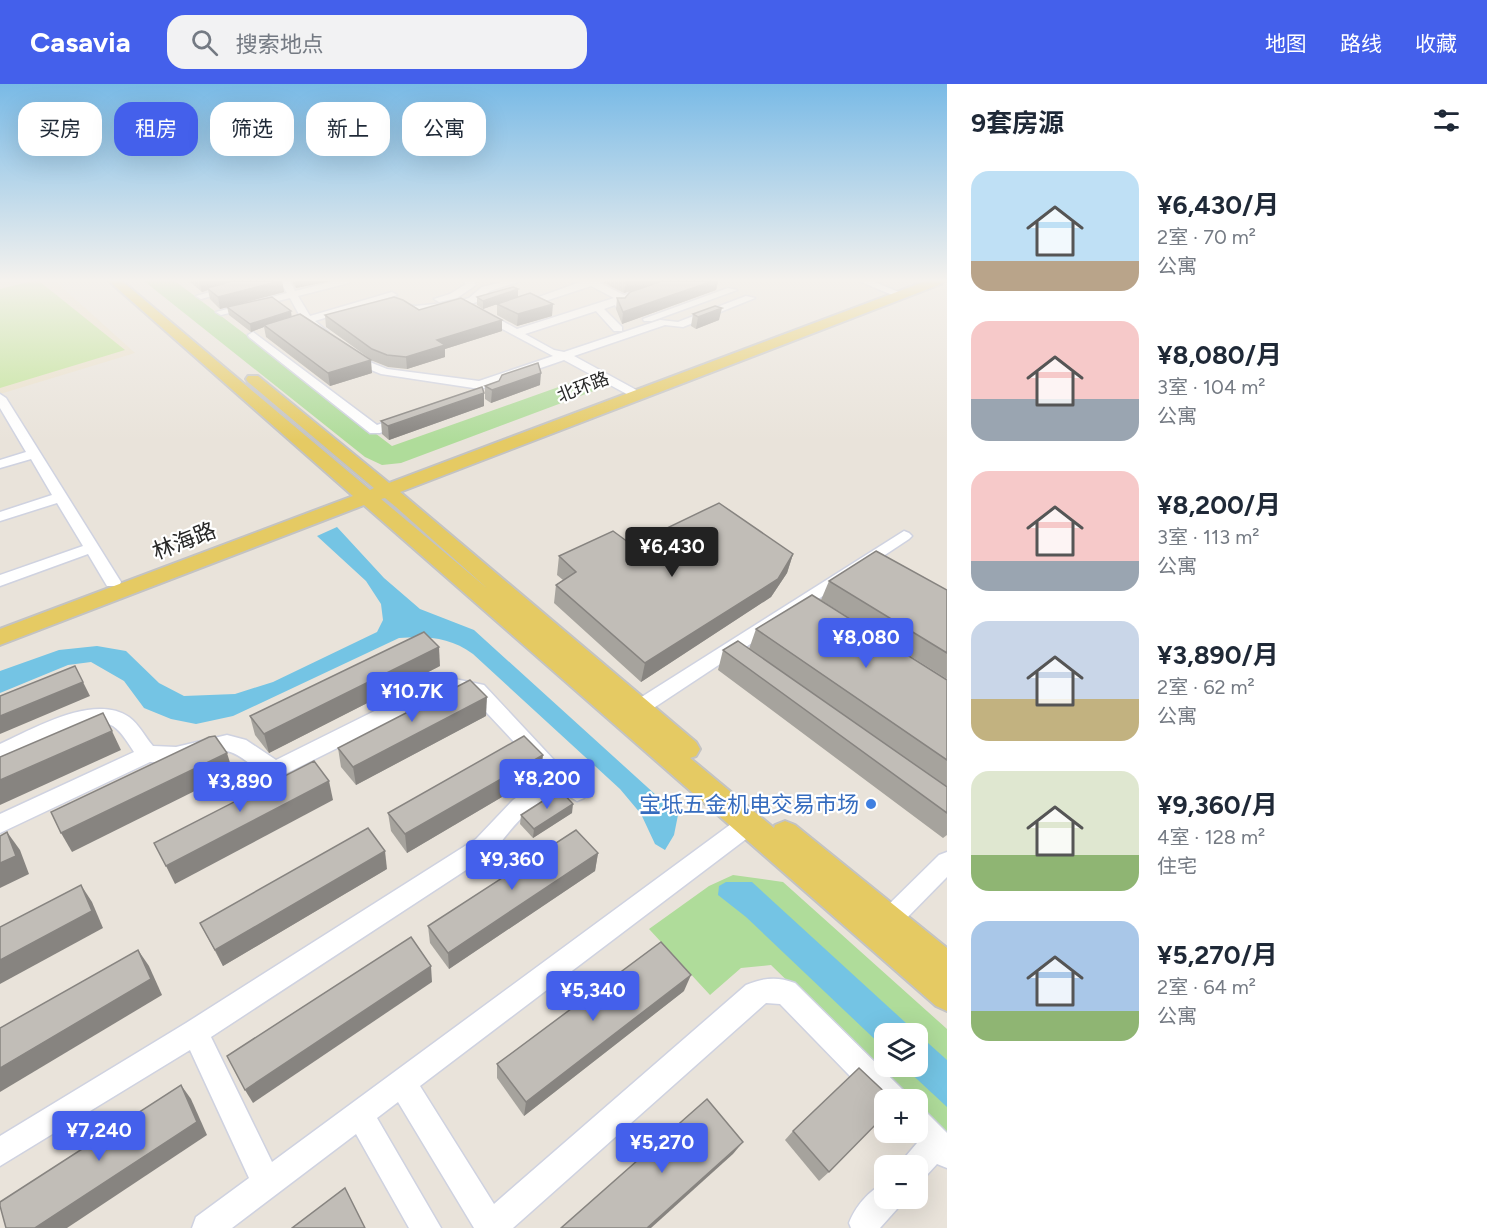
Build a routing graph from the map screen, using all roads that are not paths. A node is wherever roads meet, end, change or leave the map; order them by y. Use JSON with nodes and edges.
{"nodes":[{"id":1,"x":182,"y":334,"type":"edge"},
{"id":2,"x":197,"y":334,"type":"edge"},
{"id":3,"x":255,"y":334,"type":"edge"},
{"id":4,"x":326,"y":334,"type":"edge"},
{"id":5,"x":519,"y":334,"type":"edge"},
{"id":6,"x":606,"y":334,"type":"edge"},
{"id":7,"x":625,"y":334,"type":"edge"},
{"id":8,"x":787,"y":334,"type":"edge"},
{"id":9,"x":556,"y":356,"type":"junction"},
{"id":10,"x":632,"y":393,"type":"junction"},
{"id":11,"x":474,"y":395,"type":"edge"},
{"id":12,"x":0,"y":398,"type":"edge"},
{"id":13,"x":419,"y":414,"type":"edge"},
{"id":14,"x":6,"y":418,"type":"edge"},
{"id":15,"x":34,"y":454,"type":"junction"},
{"id":16,"x":0,"y":464,"type":"edge"},
{"id":17,"x":373,"y":490,"type":"junction"},
{"id":18,"x":60,"y":497,"type":"junction"},
{"id":19,"x":0,"y":517,"type":"edge"},
{"id":20,"x":904,"y":536,"type":"dead end"},
{"id":21,"x":91,"y":548,"type":"junction"},
{"id":22,"x":868,"y":560,"type":"junction"},
{"id":23,"x":887,"y":572,"type":"edge"},
{"id":24,"x":0,"y":581,"type":"edge"},
{"id":25,"x":113,"y":582,"type":"junction"},
{"id":26,"x":0,"y":624,"type":"edge"},
{"id":27,"x":0,"y":637,"type":"edge"},
{"id":28,"x":731,"y":648,"type":"junction"},
{"id":29,"x":750,"y":661,"type":"edge"},
{"id":30,"x":639,"y":708,"type":"junction"},
{"id":31,"x":0,"y":753,"type":"edge"},
{"id":32,"x":148,"y":754,"type":"junction"},
{"id":33,"x":555,"y":785,"type":"junction"},
{"id":34,"x":577,"y":792,"type":"dead end"},
{"id":35,"x":750,"y":823,"type":"junction"},
{"id":36,"x":0,"y":824,"type":"edge"},
{"id":37,"x":947,"y":862,"type":"edge"},
{"id":38,"x":889,"y":920,"type":"junction"},
{"id":39,"x":947,"y":968,"type":"edge"},
{"id":40,"x":947,"y":995,"type":"edge"},
{"id":41,"x":195,"y":1032,"type":"junction"},
{"id":42,"x":402,"y":1083,"type":"junction"},
{"id":43,"x":882,"y":1089,"type":"edge"},
{"id":44,"x":360,"y":1115,"type":"junction"},
{"id":45,"x":934,"y":1140,"type":"edge"},
{"id":46,"x":0,"y":1152,"type":"edge"},
{"id":47,"x":924,"y":1155,"type":"edge"},
{"id":48,"x":267,"y":1184,"type":"junction"},
{"id":49,"x":876,"y":1209,"type":"edge"},
{"id":50,"x":864,"y":1223,"type":"dead end"},
{"id":51,"x":207,"y":1228,"type":"edge"},
{"id":52,"x":426,"y":1228,"type":"edge"},
{"id":53,"x":491,"y":1228,"type":"edge"}],
"edges":[{"from":1,"to":17,"type":"main road"},
{"from":2,"to":17,"type":"main road"},
{"from":3,"to":13,"type":"street"},
{"from":4,"to":9,"type":"street"},
{"from":5,"to":9,"type":"street"},
{"from":6,"to":9,"type":"street"},
{"from":7,"to":9,"type":"street"},
{"from":8,"to":10,"type":"main road","name":"北环路"},
{"from":9,"to":10,"type":"street"},
{"from":9,"to":11,"type":"street"},
{"from":10,"to":17,"type":"main road","name":"北环路"},
{"from":12,"to":14,"type":"street"},
{"from":14,"to":15,"type":"street"},
{"from":15,"to":16,"type":"street"},
{"from":15,"to":18,"type":"street"},
{"from":17,"to":25,"type":"main road","name":"林海路"},
{"from":17,"to":27,"type":"main road","name":"林海路"},
{"from":17,"to":30,"type":"main road"},
{"from":17,"to":35,"type":"main road"},
{"from":18,"to":19,"type":"street"},
{"from":18,"to":21,"type":"street"},
{"from":20,"to":22,"type":"street"},
{"from":21,"to":24,"type":"street"},
{"from":21,"to":25,"type":"street"},
{"from":22,"to":23,"type":"street"},
{"from":22,"to":28,"type":"street"},
{"from":25,"to":26,"type":"main road","name":"林海路"},
{"from":28,"to":29,"type":"street"},
{"from":28,"to":30,"type":"street"},
{"from":30,"to":38,"type":"main road"},
{"from":31,"to":32,"type":"street"},
{"from":32,"to":33,"type":"street"},
{"from":32,"to":36,"type":"street"},
{"from":33,"to":34,"type":"street"},
{"from":33,"to":41,"type":"street"},
{"from":35,"to":40,"type":"main road"},
{"from":35,"to":42,"type":"street"},
{"from":37,"to":38,"type":"street"},
{"from":38,"to":39,"type":"main road"},
{"from":41,"to":46,"type":"street"},
{"from":41,"to":48,"type":"street"},
{"from":42,"to":44,"type":"street"},
{"from":42,"to":53,"type":"street"},
{"from":43,"to":53,"type":"street"},
{"from":44,"to":48,"type":"street"},
{"from":44,"to":52,"type":"street"},
{"from":45,"to":47,"type":"street"},
{"from":48,"to":51,"type":"street"},
{"from":49,"to":50,"type":"street"}]}
